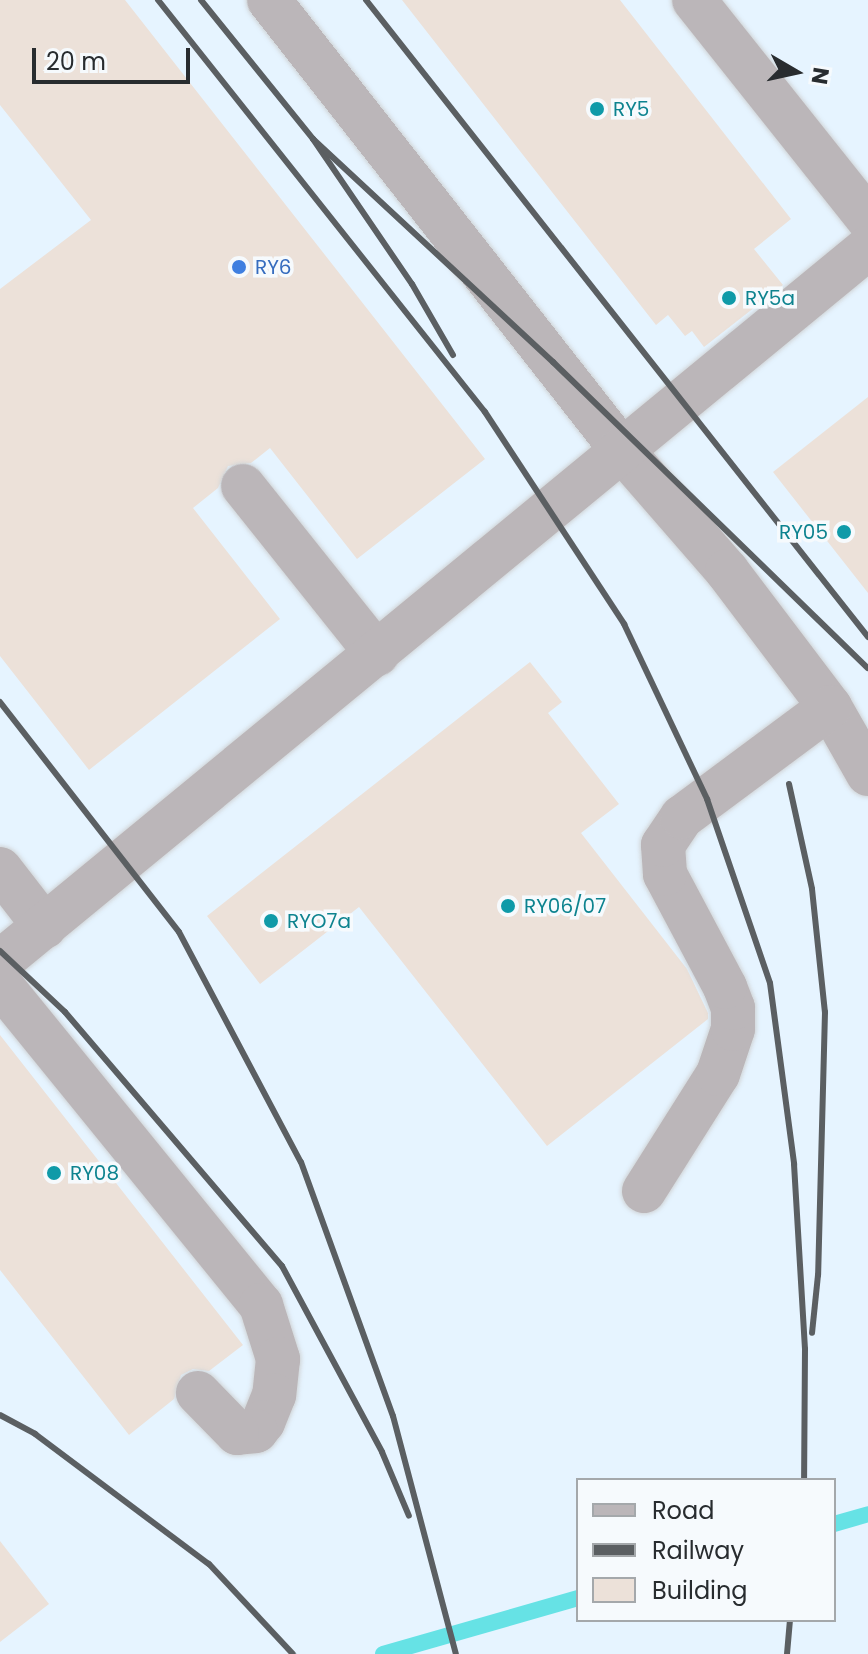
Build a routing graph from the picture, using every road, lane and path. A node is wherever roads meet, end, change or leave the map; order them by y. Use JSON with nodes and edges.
{"nodes":[{"id":1,"x":269,"y":0,"type":"edge"},
{"id":2,"x":694,"y":0,"type":"edge"},
{"id":3,"x":868,"y":219,"type":"edge"},
{"id":4,"x":868,"y":248,"type":"edge"},
{"id":5,"x":621,"y":449,"type":"junction"},
{"id":6,"x":243,"y":486,"type":"dead end"},
{"id":7,"x":377,"y":654,"type":"junction"},
{"id":8,"x":830,"y":707,"type":"junction"},
{"id":9,"x":868,"y":774,"type":"edge"},
{"id":10,"x":0,"y":869,"type":"edge"},
{"id":11,"x":45,"y":927,"type":"junction"},
{"id":12,"x":0,"y":962,"type":"edge"},
{"id":13,"x":0,"y":984,"type":"edge"},
{"id":14,"x":644,"y":1191,"type":"dead end"},
{"id":15,"x":198,"y":1393,"type":"dead end"}],
"edges":[{"from":1,"to":5,"type":"lane"},
{"from":2,"to":3,"type":"lane"},
{"from":4,"to":5,"type":"lane"},
{"from":5,"to":7,"type":"lane"},
{"from":5,"to":8,"type":"lane"},
{"from":6,"to":7,"type":"lane"},
{"from":7,"to":11,"type":"lane"},
{"from":8,"to":9,"type":"lane"},
{"from":8,"to":14,"type":"lane"},
{"from":10,"to":11,"type":"lane"},
{"from":11,"to":12,"type":"lane"},
{"from":13,"to":15,"type":"lane"}]}
